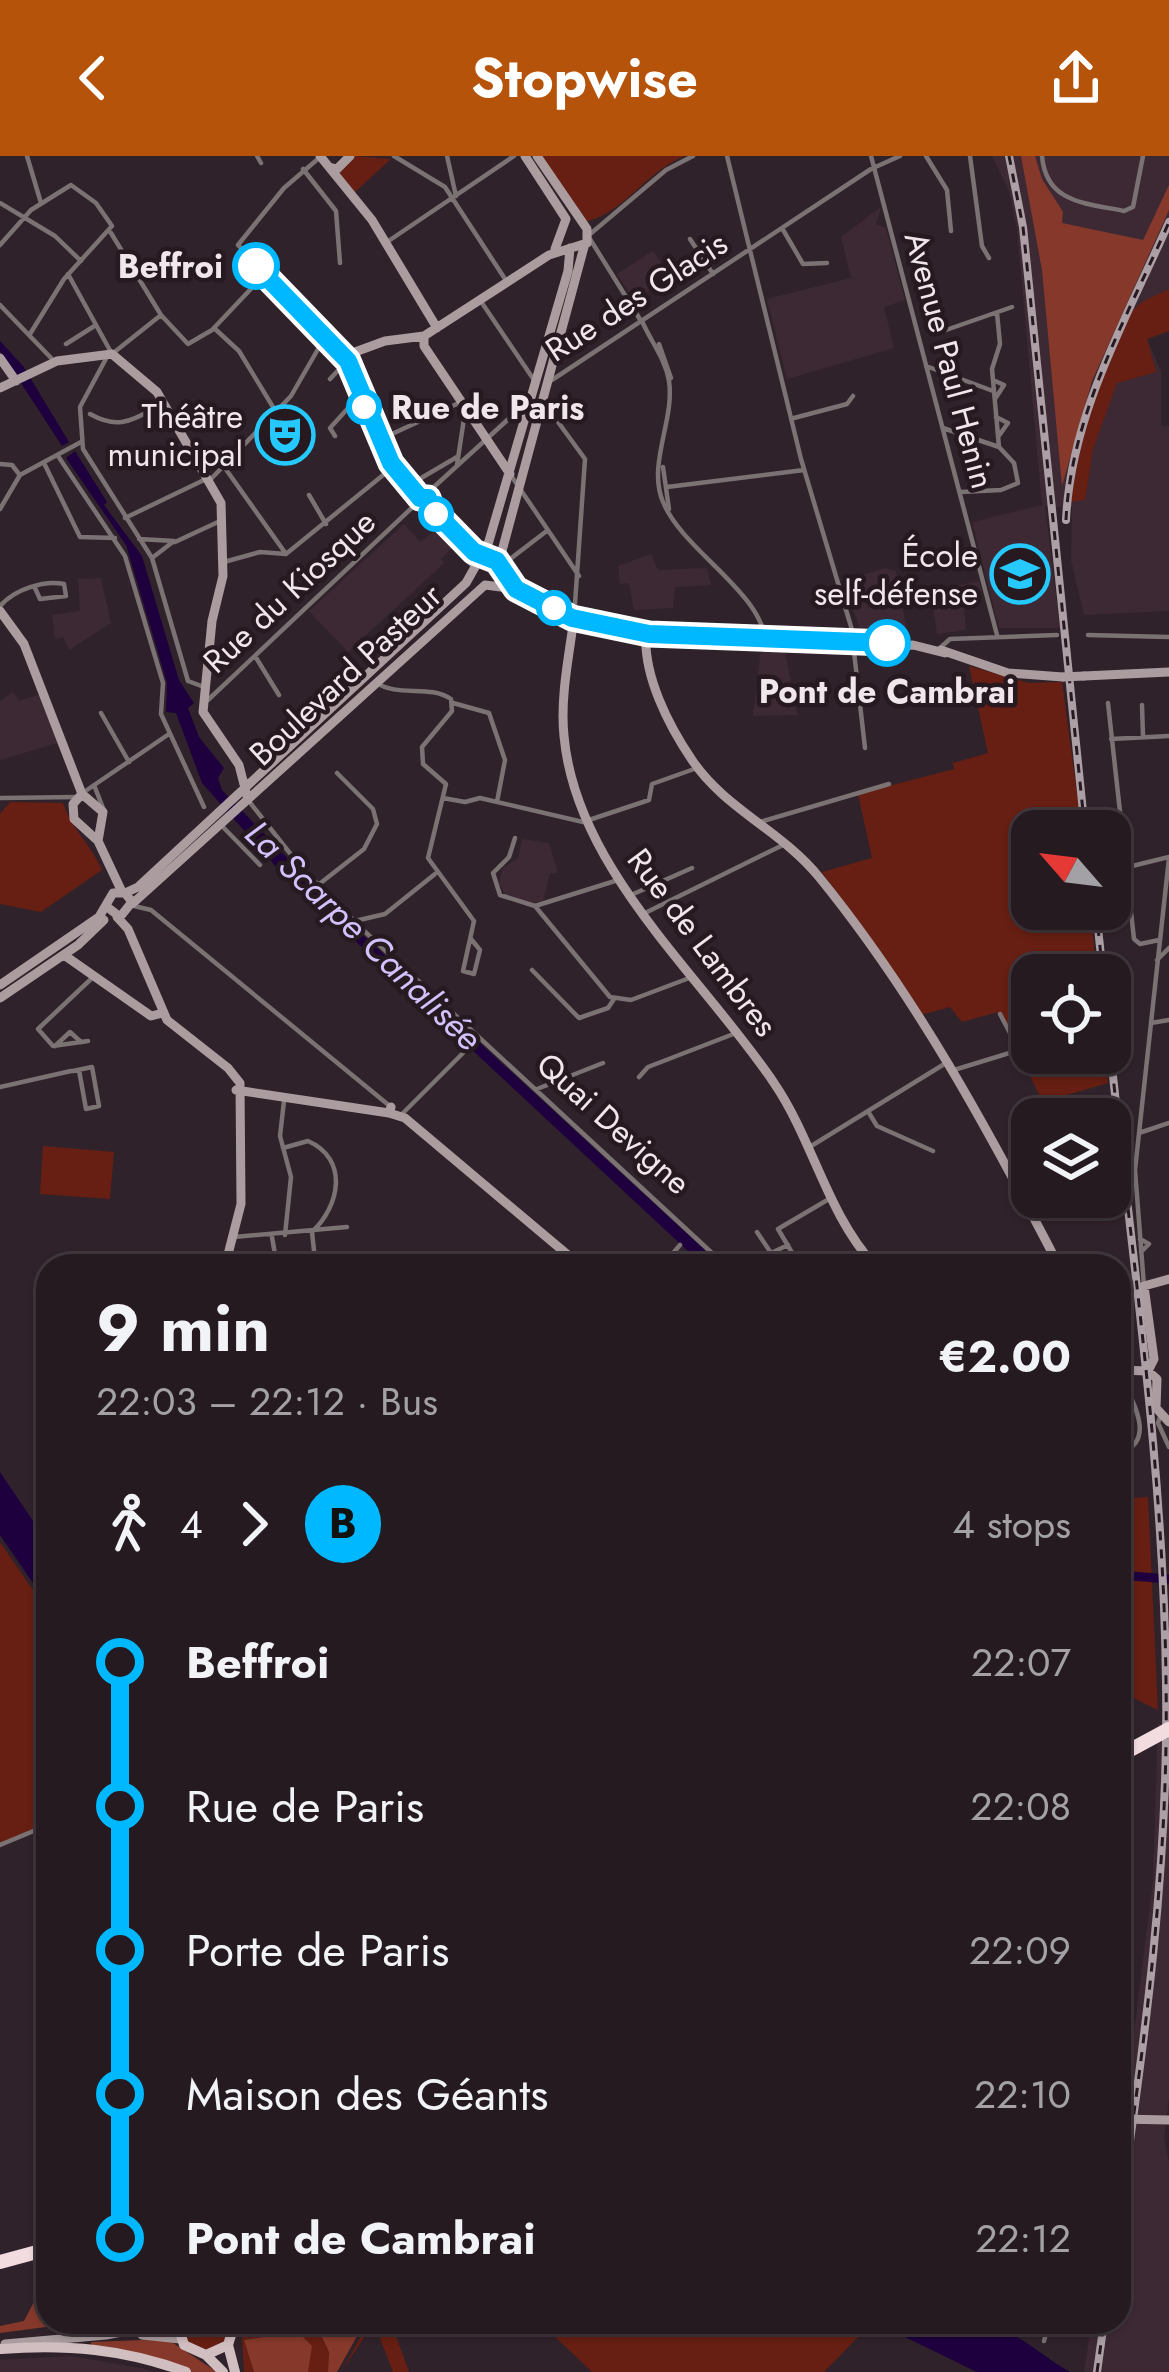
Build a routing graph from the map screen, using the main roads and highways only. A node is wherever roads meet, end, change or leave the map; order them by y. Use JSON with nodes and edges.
{"nodes":[{"id":1,"x":350,"y":156,"type":"edge"},
{"id":2,"x":526,"y":156,"type":"edge"},
{"id":3,"x":537,"y":156,"type":"edge"},
{"id":4,"x":329,"y":166,"type":"edge"},
{"id":5,"x":585,"y":236,"type":"junction"},
{"id":6,"x":567,"y":240,"type":"junction"},
{"id":7,"x":437,"y":328,"type":"junction"},
{"id":8,"x":424,"y":336,"type":"junction"},
{"id":9,"x":0,"y":358,"type":"edge"},
{"id":10,"x":17,"y":380,"type":"junction"},
{"id":11,"x":543,"y":384,"type":"junction"},
{"id":12,"x":0,"y":388,"type":"edge"},
{"id":13,"x":537,"y":400,"type":"junction"},
{"id":14,"x":510,"y":474,"type":"junction"},
{"id":15,"x":479,"y":563,"type":"junction"},
{"id":16,"x":500,"y":567,"type":"junction"},
{"id":17,"x":489,"y":584,"type":"junction"},
{"id":18,"x":516,"y":589,"type":"junction"},
{"id":19,"x":0,"y":609,"type":"edge"},
{"id":20,"x":574,"y":621,"type":"junction"},
{"id":21,"x":645,"y":636,"type":"junction"},
{"id":22,"x":1169,"y":674,"type":"edge"},
{"id":23,"x":374,"y":678,"type":"junction"},
{"id":24,"x":80,"y":795,"type":"junction"},
{"id":25,"x":243,"y":797,"type":"junction"},
{"id":26,"x":223,"y":818,"type":"junction"},
{"id":27,"x":98,"y":841,"type":"junction"},
{"id":28,"x":110,"y":873,"type":"junction"},
{"id":29,"x":123,"y":892,"type":"junction"},
{"id":30,"x":107,"y":902,"type":"junction"},
{"id":31,"x":131,"y":909,"type":"junction"},
{"id":32,"x":115,"y":917,"type":"junction"},
{"id":33,"x":136,"y":944,"type":"junction"},
{"id":34,"x":64,"y":955,"type":"junction"},
{"id":35,"x":0,"y":985,"type":"edge"},
{"id":36,"x":0,"y":998,"type":"edge"},
{"id":37,"x":161,"y":1015,"type":"junction"},
{"id":38,"x":238,"y":1089,"type":"junction"},
{"id":39,"x":228,"y":1254,"type":"edge"},
{"id":40,"x":566,"y":1254,"type":"edge"},
{"id":41,"x":867,"y":1254,"type":"edge"},
{"id":42,"x":1053,"y":1254,"type":"edge"},
{"id":43,"x":1169,"y":1279,"type":"edge"},
{"id":44,"x":1153,"y":1350,"type":"junction"},
{"id":45,"x":1131,"y":1371,"type":"edge"},
{"id":46,"x":1148,"y":1371,"type":"junction"},
{"id":47,"x":1155,"y":1397,"type":"junction"},
{"id":48,"x":1165,"y":1418,"type":"edge"},
{"id":49,"x":1169,"y":1726,"type":"edge"},
{"id":50,"x":1131,"y":1747,"type":"edge"},
{"id":51,"x":1131,"y":2118,"type":"edge"},
{"id":52,"x":1169,"y":2120,"type":"edge"},
{"id":53,"x":36,"y":2250,"type":"edge"},
{"id":54,"x":3,"y":2258,"type":"edge"},
{"id":55,"x":111,"y":2334,"type":"edge"},
{"id":56,"x":179,"y":2334,"type":"edge"},
{"id":57,"x":232,"y":2334,"type":"edge"},
{"id":58,"x":106,"y":2335,"type":"junction"},
{"id":59,"x":180,"y":2339,"type":"junction"},
{"id":60,"x":229,"y":2345,"type":"junction"},
{"id":61,"x":0,"y":2348,"type":"edge"},
{"id":62,"x":206,"y":2355,"type":"junction"},
{"id":63,"x":186,"y":2372,"type":"edge"},
{"id":64,"x":223,"y":2372,"type":"edge"},
{"id":65,"x":235,"y":2372,"type":"edge"}],
"edges":[{"from":1,"to":4,"type":"main road"},
{"from":2,"to":6,"type":"main road"},
{"from":3,"to":5,"type":"main road"},
{"from":4,"to":7,"type":"main road"},
{"from":5,"to":6,"type":"main road"},
{"from":5,"to":6,"type":"main road"},
{"from":5,"to":11,"type":"main road"},
{"from":6,"to":7,"type":"main road"},
{"from":6,"to":11,"type":"main road"},
{"from":7,"to":8,"type":"main road"},
{"from":8,"to":14,"type":"main road"},
{"from":8,"to":15,"type":"main road"},
{"from":9,"to":10,"type":"main road"},
{"from":10,"to":12,"type":"main road"},
{"from":10,"to":25,"type":"main road","name":"Quai Devigne"},
{"from":11,"to":13,"type":"main road"},
{"from":13,"to":14,"type":"main road"},
{"from":13,"to":16,"type":"main road","name":"Boulevard Pasteur"},
{"from":14,"to":15,"type":"main road"},
{"from":15,"to":16,"type":"main road"},
{"from":15,"to":17,"type":"main road"},
{"from":15,"to":23,"type":"main road","name":"Boulevard Pasteur"},
{"from":16,"to":17,"type":"main road","name":"Boulevard Pasteur"},
{"from":16,"to":18,"type":"main road"},
{"from":17,"to":18,"type":"main road"},
{"from":17,"to":23,"type":"main road","name":"Boulevard Pasteur"},
{"from":18,"to":20,"type":"main road"},
{"from":19,"to":24,"type":"main road"},
{"from":20,"to":21,"type":"main road"},
{"from":20,"to":41,"type":"main road","name":"Rue de Lambres"},
{"from":21,"to":22,"type":"main road","bridge":true},
{"from":21,"to":42,"type":"main road"},
{"from":23,"to":25,"type":"main road","name":"Boulevard Pasteur"},
{"from":24,"to":27,"type":"main road"},
{"from":24,"to":27,"type":"main road"},
{"from":25,"to":26,"type":"main road","name":"Boulevard Pasteur"},
{"from":26,"to":29,"type":"main road"},
{"from":26,"to":31,"type":"main road"},
{"from":27,"to":28,"type":"main road"},
{"from":28,"to":29,"type":"main road"},
{"from":28,"to":30,"type":"main road"},
{"from":29,"to":30,"type":"main road"},
{"from":29,"to":31,"type":"main road"},
{"from":30,"to":32,"type":"main road"},
{"from":30,"to":35,"type":"main road"},
{"from":31,"to":32,"type":"main road"},
{"from":31,"to":33,"type":"main road"},
{"from":32,"to":33,"type":"main road"},
{"from":32,"to":34,"type":"main road"},
{"from":33,"to":37,"type":"main road"},
{"from":34,"to":36,"type":"main road"},
{"from":34,"to":37,"type":"main road"},
{"from":37,"to":38,"type":"main road"},
{"from":38,"to":39,"type":"main road"},
{"from":38,"to":40,"type":"main road"},
{"from":43,"to":44,"type":"main road"},
{"from":44,"to":46,"type":"main road"},
{"from":44,"to":47,"type":"main road"},
{"from":45,"to":46,"type":"main road"},
{"from":46,"to":47,"type":"main road"},
{"from":47,"to":48,"type":"main road"},
{"from":49,"to":50,"type":"highway","bridge":true},
{"from":51,"to":52,"type":"main road"},
{"from":53,"to":54,"type":"highway"},
{"from":55,"to":58,"type":"main road"},
{"from":56,"to":59,"type":"main road"},
{"from":57,"to":60,"type":"main road"},
{"from":58,"to":59,"type":"main road"},
{"from":58,"to":61,"type":"main road"},
{"from":59,"to":62,"type":"main road"},
{"from":60,"to":62,"type":"main road"},
{"from":60,"to":65,"type":"main road"},
{"from":61,"to":63,"type":"main road"},
{"from":62,"to":64,"type":"main road"}]}
